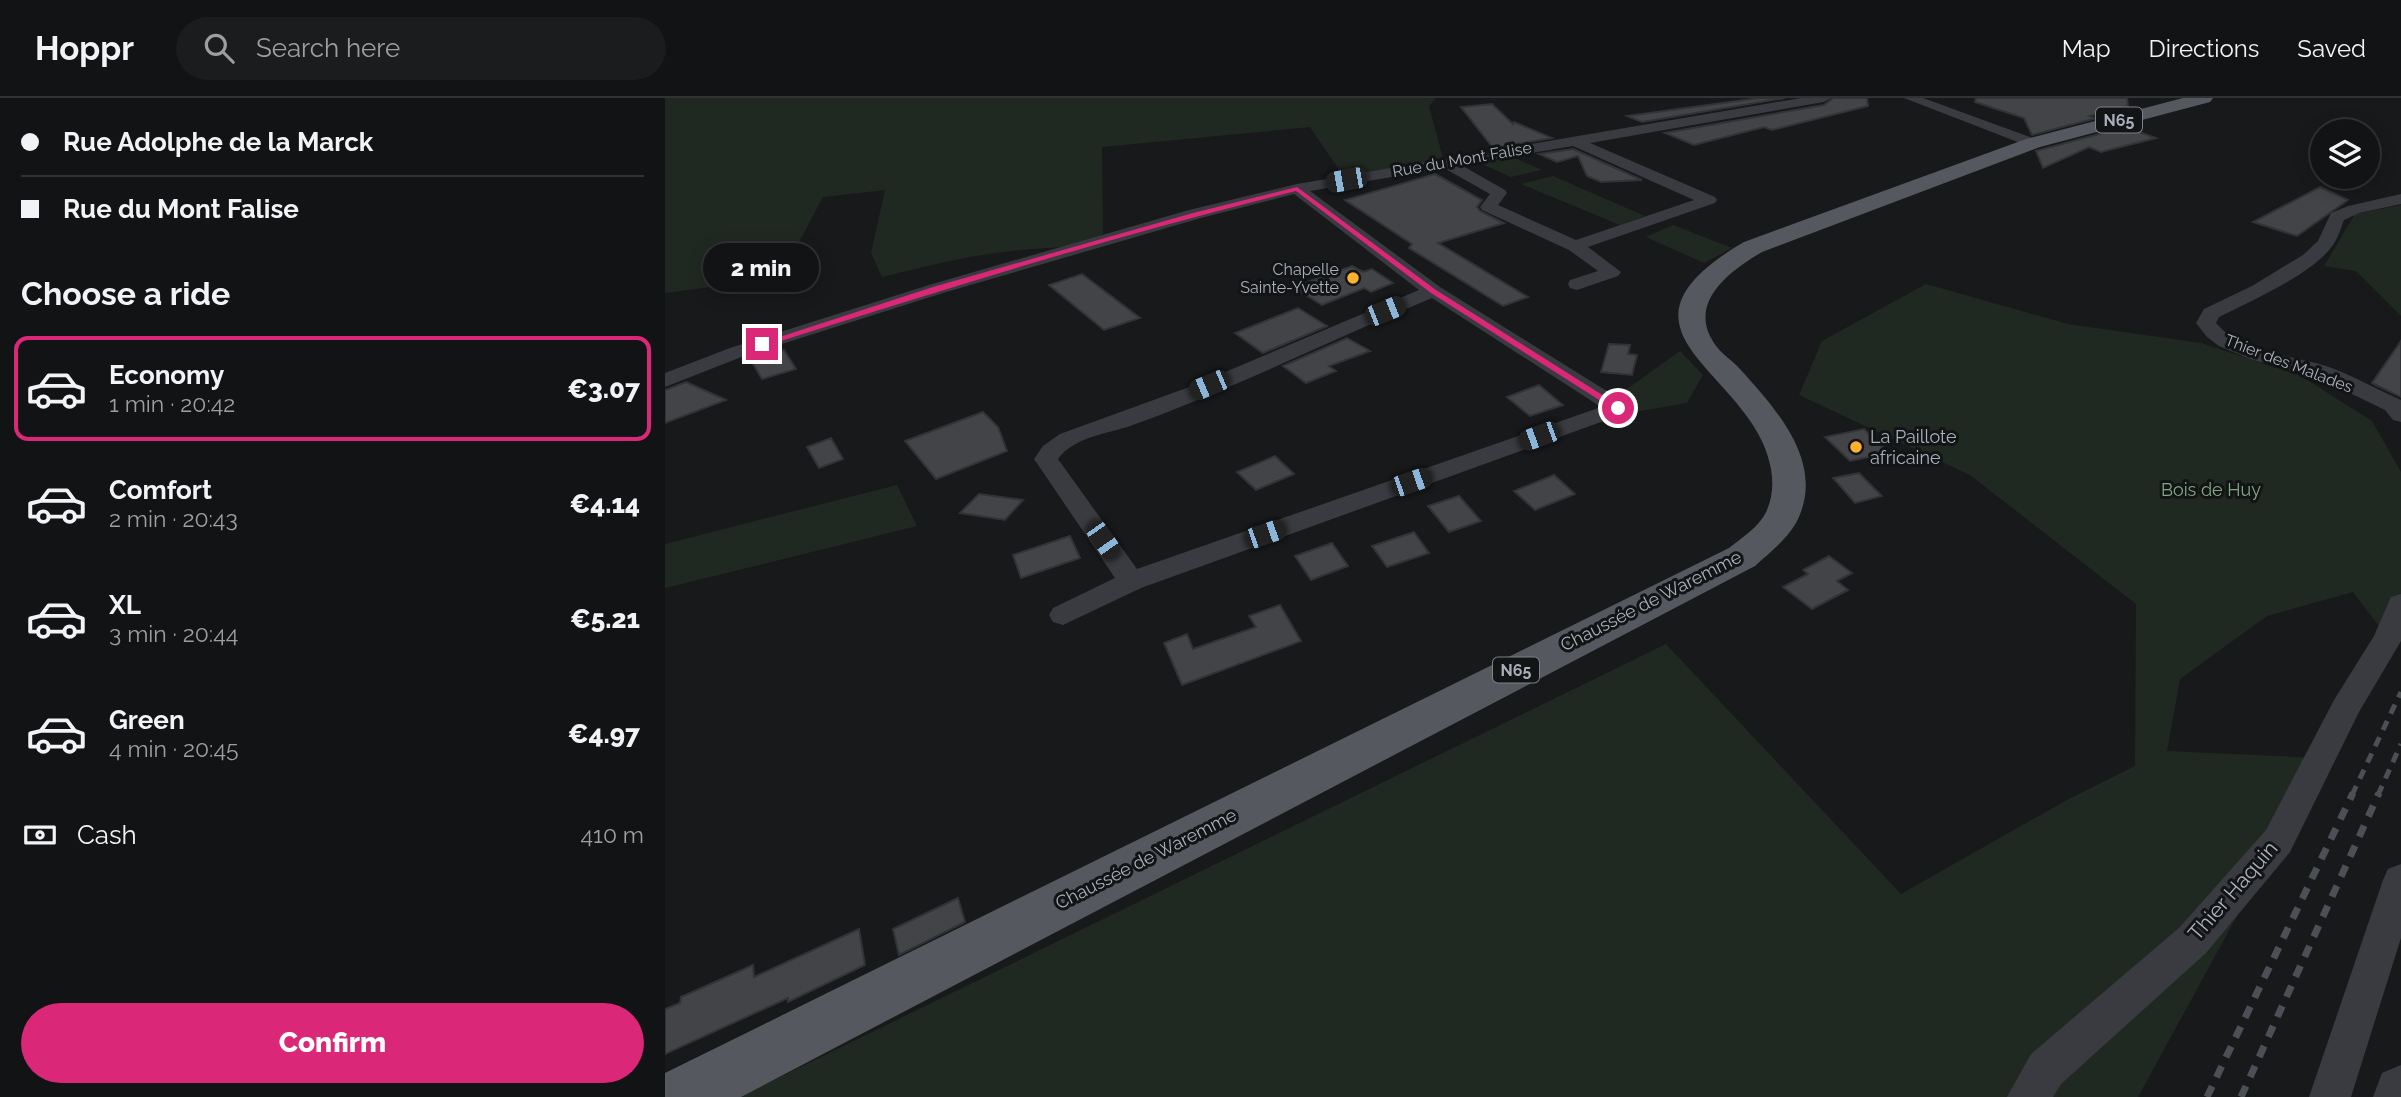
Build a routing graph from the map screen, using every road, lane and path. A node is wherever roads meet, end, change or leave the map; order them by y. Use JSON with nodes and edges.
{"nodes":[{"id":1,"x":1824,"y":98,"type":"edge"},
{"id":2,"x":1911,"y":98,"type":"edge"},
{"id":3,"x":2204,"y":98,"type":"edge"},
{"id":4,"x":1572,"y":139,"type":"junction"},
{"id":5,"x":2033,"y":143,"type":"junction"},
{"id":6,"x":1444,"y":162,"type":"junction"},
{"id":7,"x":1297,"y":189,"type":"junction"},
{"id":8,"x":2401,"y":199,"type":"edge"},
{"id":9,"x":1575,"y":246,"type":"junction"},
{"id":10,"x":1577,"y":284,"type":"dead end"},
{"id":11,"x":1433,"y":291,"type":"junction"},
{"id":12,"x":665,"y":382,"type":"edge"},
{"id":13,"x":2401,"y":415,"type":"edge"},
{"id":14,"x":1131,"y":581,"type":"junction"},
{"id":15,"x":2401,"y":604,"type":"edge"},
{"id":16,"x":1063,"y":615,"type":"dead end"},
{"id":17,"x":2401,"y":880,"type":"edge"},
{"id":18,"x":680,"y":1097,"type":"edge"},
{"id":19,"x":2028,"y":1097,"type":"edge"},
{"id":20,"x":2330,"y":1097,"type":"edge"}],
"edges":[{"from":1,"to":4,"type":"street","name":"Rue du Mont Falise"},
{"from":2,"to":5,"type":"street"},
{"from":3,"to":5,"type":"main road","name":"Chaussée de Waremme","number":"N65"},
{"from":4,"to":6,"type":"street","name":"Rue du Mont Falise"},
{"from":4,"to":9,"type":"street"},
{"from":5,"to":18,"type":"main road","name":"Chaussée de Waremme","number":"N65"},
{"from":6,"to":7,"type":"street","name":"Rue du Mont Falise"},
{"from":6,"to":9,"type":"street"},
{"from":7,"to":11,"type":"street"},
{"from":7,"to":12,"type":"street","name":"Rue du Mont Falise"},
{"from":8,"to":13,"type":"street","name":"Thier des Malades"},
{"from":9,"to":10,"type":"street"},
{"from":11,"to":14,"type":"street"},
{"from":11,"to":14,"type":"street"},
{"from":14,"to":16,"type":"street"},
{"from":15,"to":19,"type":"street","name":"Thier Haquin"},
{"from":17,"to":20,"type":"street"}]}
